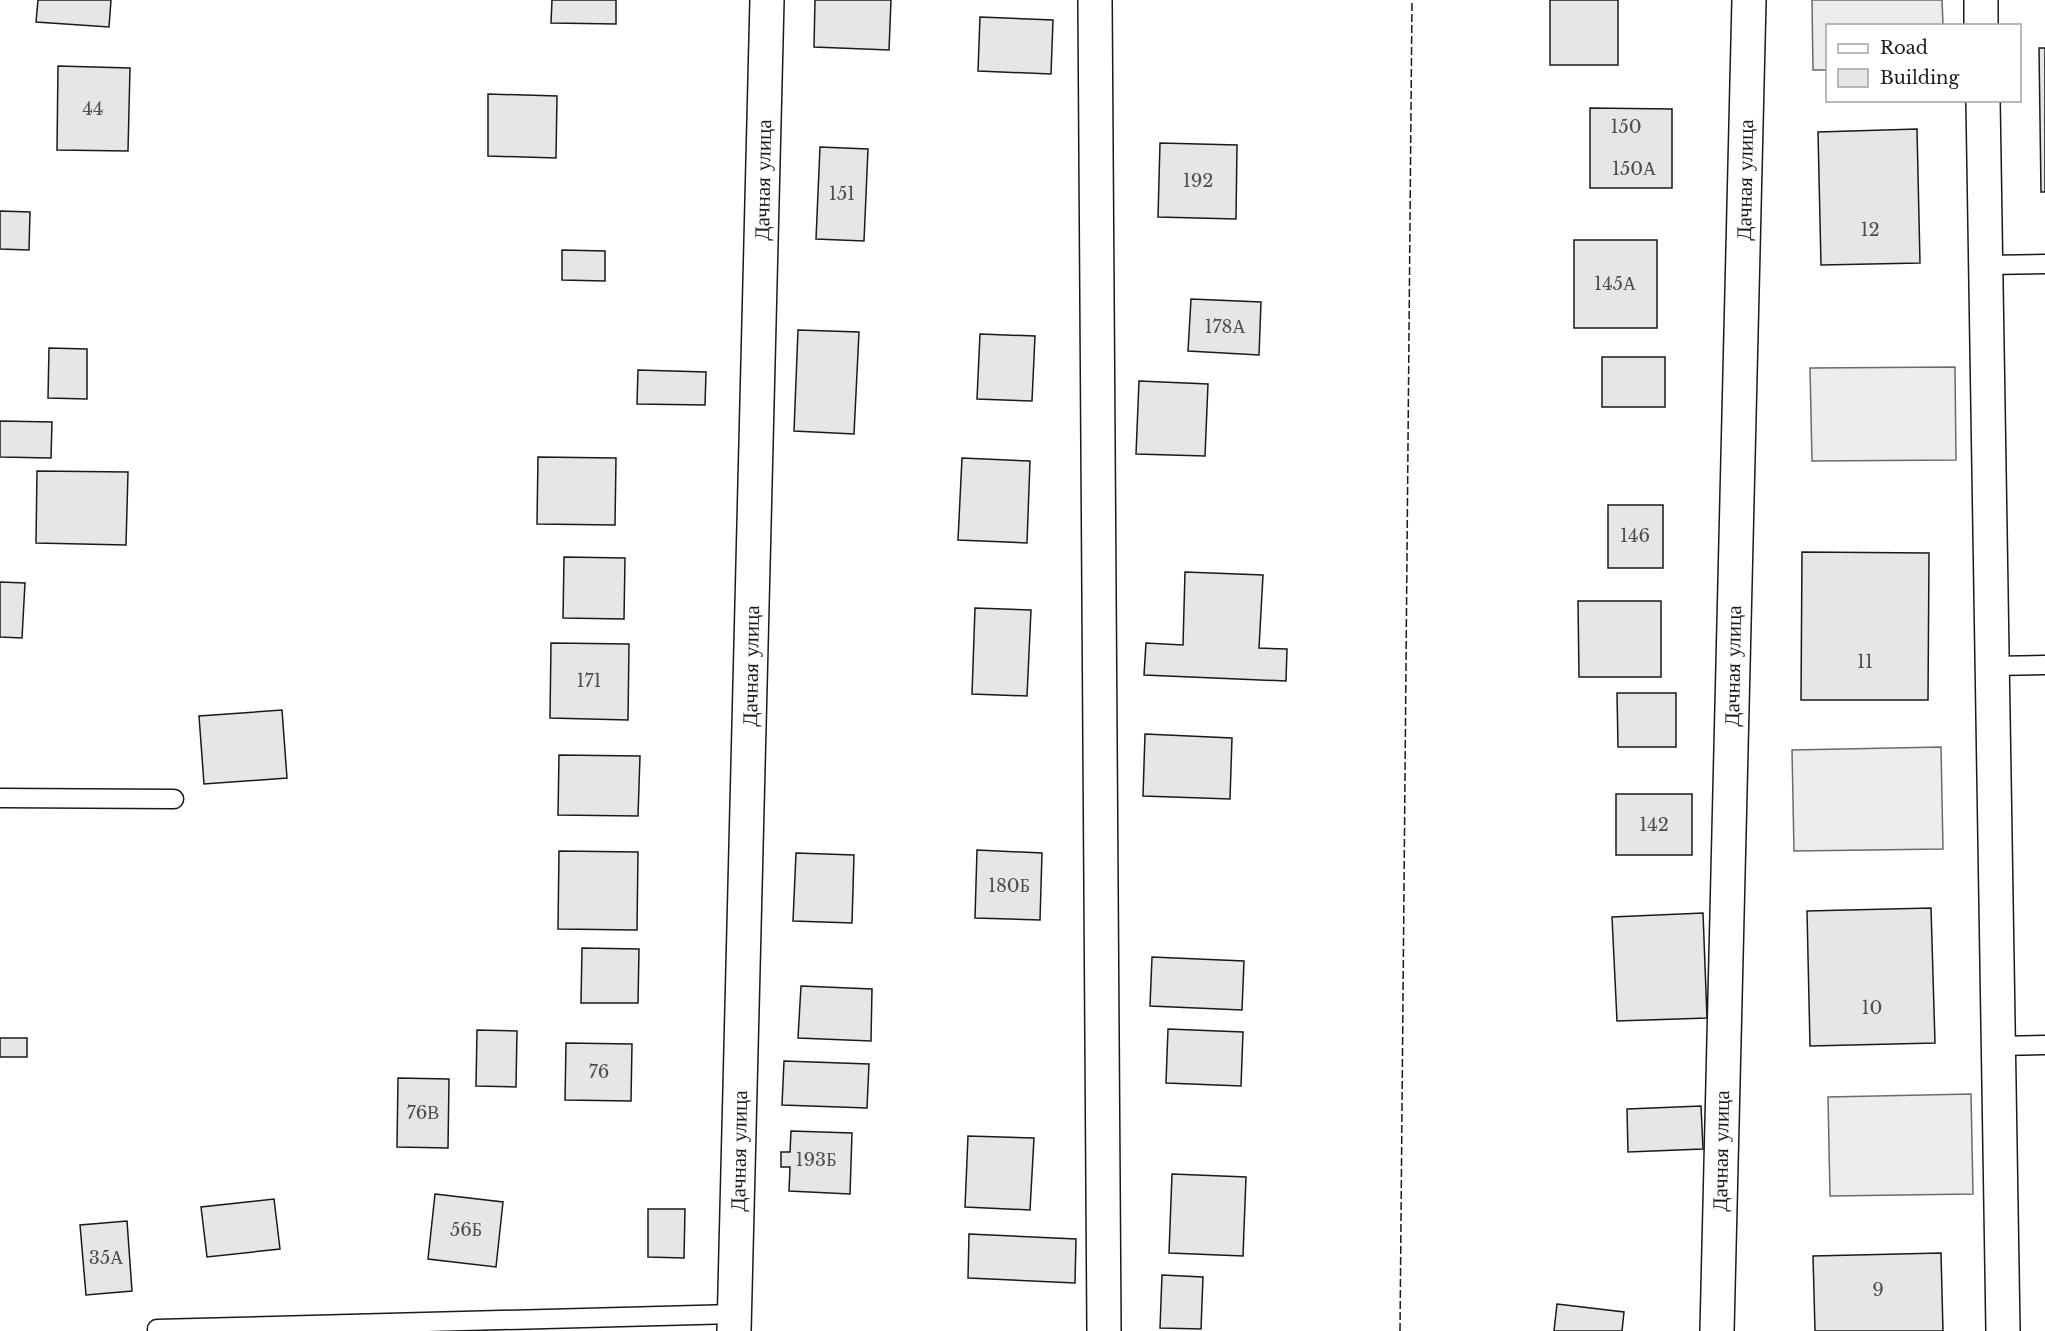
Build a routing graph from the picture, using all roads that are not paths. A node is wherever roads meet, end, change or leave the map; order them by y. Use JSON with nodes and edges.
{"nodes":[{"id":1,"x":767,"y":0,"type":"edge"},
{"id":2,"x":1095,"y":0,"type":"edge"},
{"id":3,"x":1749,"y":0,"type":"edge"},
{"id":4,"x":1981,"y":0,"type":"edge"},
{"id":5,"x":1982,"y":24,"type":"edge"},
{"id":6,"x":1983,"y":102,"type":"edge"},
{"id":7,"x":2045,"y":264,"type":"edge"},
{"id":8,"x":1986,"y":265,"type":"junction"},
{"id":9,"x":2045,"y":664,"type":"edge"},
{"id":10,"x":1992,"y":666,"type":"junction"},
{"id":11,"x":0,"y":798,"type":"edge"},
{"id":12,"x":174,"y":799,"type":"dead end"},
{"id":13,"x":2045,"y":1045,"type":"edge"},
{"id":14,"x":1998,"y":1046,"type":"junction"},
{"id":15,"x":734,"y":1322,"type":"edge"},
{"id":16,"x":157,"y":1329,"type":"dead end"},
{"id":17,"x":1104,"y":1331,"type":"edge"},
{"id":18,"x":1717,"y":1331,"type":"edge"},
{"id":19,"x":2003,"y":1331,"type":"edge"}],
"edges":[{"from":1,"to":15,"type":"street","name":"Дачная улица"},
{"from":2,"to":17,"type":"street"},
{"from":3,"to":18,"type":"street","name":"Дачная улица"},
{"from":4,"to":5,"type":"street"},
{"from":6,"to":8,"type":"street"},
{"from":7,"to":8,"type":"lane"},
{"from":8,"to":10,"type":"street"},
{"from":9,"to":10,"type":"lane"},
{"from":10,"to":14,"type":"street"},
{"from":11,"to":12,"type":"lane"},
{"from":13,"to":14,"type":"lane"},
{"from":14,"to":19,"type":"street"},
{"from":15,"to":16,"type":"lane"}]}
